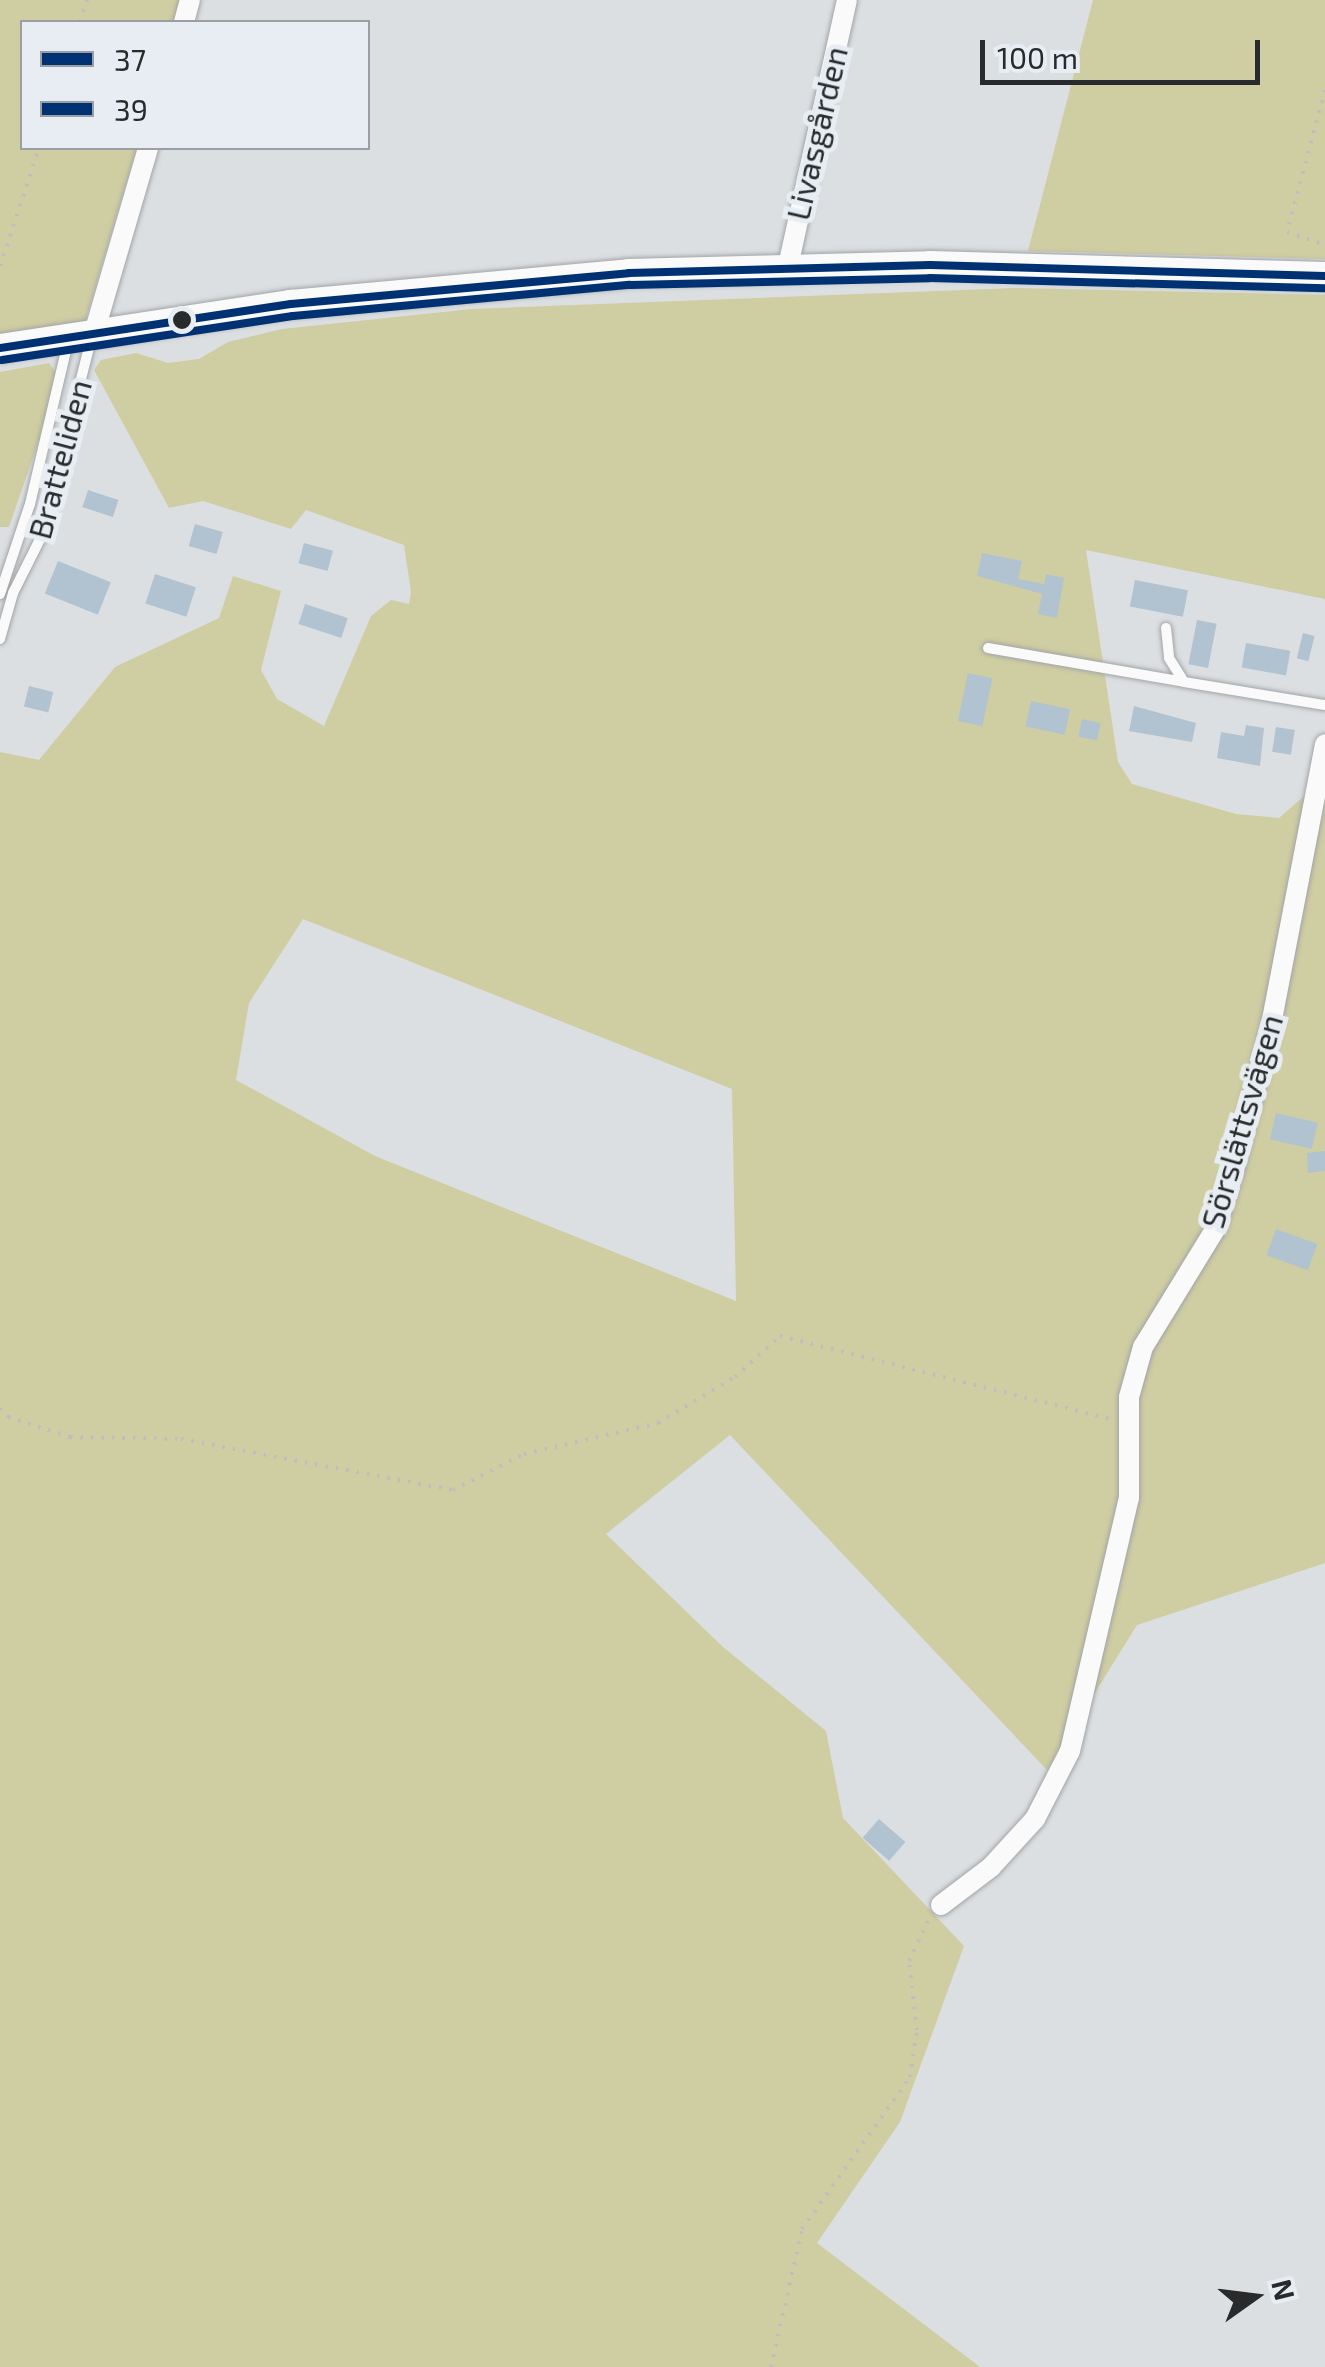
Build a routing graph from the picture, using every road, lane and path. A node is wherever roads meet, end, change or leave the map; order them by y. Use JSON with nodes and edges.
{"nodes":[{"id":1,"x":847,"y":0,"type":"edge"},
{"id":2,"x":1325,"y":90,"type":"edge"},
{"id":3,"x":38,"y":150,"type":"edge"},
{"id":4,"x":147,"y":150,"type":"edge"},
{"id":5,"x":1325,"y":245,"type":"edge"},
{"id":6,"x":0,"y":266,"type":"edge"},
{"id":7,"x":788,"y":266,"type":"junction"},
{"id":8,"x":1325,"y":276,"type":"edge"},
{"id":9,"x":81,"y":334,"type":"junction"},
{"id":10,"x":0,"y":348,"type":"edge"},
{"id":11,"x":0,"y":594,"type":"edge"},
{"id":12,"x":1166,"y":628,"type":"dead end"},
{"id":13,"x":0,"y":640,"type":"edge"},
{"id":14,"x":988,"y":648,"type":"dead end"},
{"id":15,"x":1184,"y":682,"type":"junction"},
{"id":16,"x":1325,"y":705,"type":"edge"},
{"id":17,"x":1325,"y":744,"type":"edge"},
{"id":18,"x":0,"y":1408,"type":"edge"},
{"id":19,"x":1128,"y":1420,"type":"junction"},
{"id":20,"x":940,"y":1905,"type":"joint"},
{"id":21,"x":771,"y":2367,"type":"edge"}],
"edges":[{"from":1,"to":7,"type":"street","name":"Livasgården"},
{"from":2,"to":5,"type":"path"},
{"from":3,"to":6,"type":"path"},
{"from":4,"to":9,"type":"street"},
{"from":7,"to":8,"type":"main road"},
{"from":7,"to":9,"type":"main road"},
{"from":9,"to":10,"type":"main road"},
{"from":9,"to":11,"type":"lane","name":"Bratteliden"},
{"from":9,"to":13,"type":"lane","name":"Bratteliden"},
{"from":12,"to":15,"type":"lane"},
{"from":14,"to":15,"type":"lane"},
{"from":15,"to":16,"type":"lane"},
{"from":17,"to":19,"type":"street","name":"Sörslättsvägen"},
{"from":18,"to":19,"type":"path"},
{"from":19,"to":20,"type":"street","name":"Sörslättsvägen"},
{"from":20,"to":21,"type":"path"}]}
